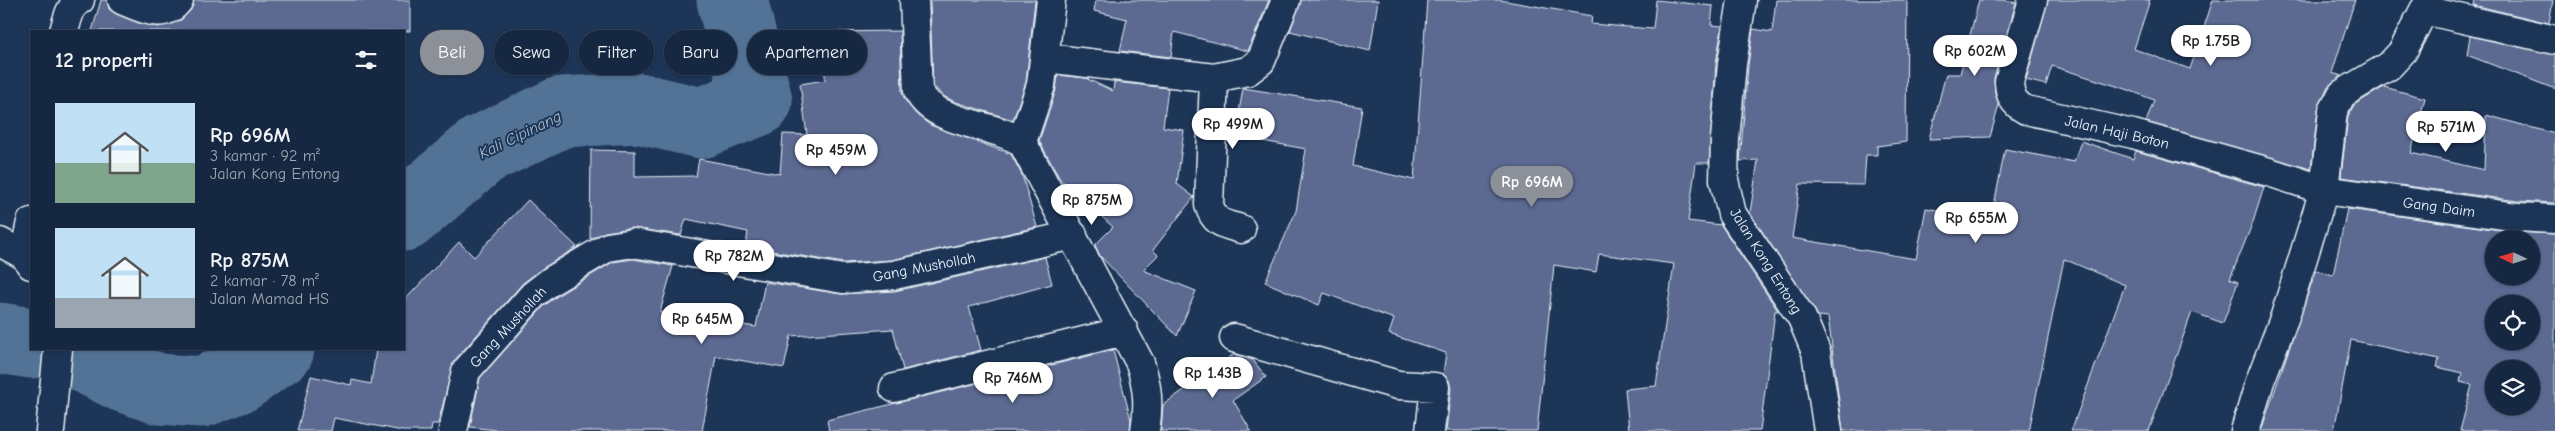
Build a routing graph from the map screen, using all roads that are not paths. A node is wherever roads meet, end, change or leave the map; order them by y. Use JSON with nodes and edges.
{"nodes":[{"id":1,"x":80,"y":0,"type":"edge"},
{"id":2,"x":122,"y":0,"type":"edge"},
{"id":3,"x":178,"y":0,"type":"edge"},
{"id":4,"x":914,"y":0,"type":"edge"},
{"id":5,"x":1052,"y":0,"type":"edge"},
{"id":6,"x":1286,"y":0,"type":"edge"},
{"id":7,"x":1742,"y":0,"type":"edge"},
{"id":8,"x":2033,"y":0,"type":"edge"},
{"id":9,"x":2426,"y":5,"type":"edge"},
{"id":10,"x":64,"y":30,"type":"edge"},
{"id":11,"x":2555,"y":40,"type":"edge"},
{"id":12,"x":1046,"y":58,"type":"junction"},
{"id":13,"x":1214,"y":78,"type":"junction"},
{"id":14,"x":1022,"y":142,"type":"junction"},
{"id":15,"x":2324,"y":190,"type":"junction"},
{"id":16,"x":2555,"y":219,"type":"edge"},
{"id":17,"x":1241,"y":229,"type":"dead end"},
{"id":18,"x":30,"y":235,"type":"edge"},
{"id":19,"x":1073,"y":235,"type":"junction"},
{"id":20,"x":0,"y":242,"type":"edge"},
{"id":21,"x":28,"y":260,"type":"edge"},
{"id":22,"x":1124,"y":331,"type":"junction"},
{"id":23,"x":1234,"y":338,"type":"dead end"},
{"id":24,"x":58,"y":350,"type":"edge"},
{"id":25,"x":894,"y":388,"type":"dead end"},
{"id":26,"x":50,"y":431,"type":"edge"},
{"id":27,"x":453,"y":431,"type":"edge"},
{"id":28,"x":1145,"y":431,"type":"edge"},
{"id":29,"x":1430,"y":431,"type":"edge"},
{"id":30,"x":1828,"y":431,"type":"edge"},
{"id":31,"x":2245,"y":431,"type":"edge"}],
"edges":[{"from":1,"to":10,"type":"street"},
{"from":2,"to":3,"type":"street"},
{"from":4,"to":14,"type":"street"},
{"from":5,"to":12,"type":"street"},
{"from":6,"to":13,"type":"street"},
{"from":7,"to":30,"type":"street","name":"Jalan Kong Entong"},
{"from":8,"to":15,"type":"street","name":"Jalan Haji Boton"},
{"from":9,"to":11,"type":"street"},
{"from":9,"to":15,"type":"street"},
{"from":12,"to":13,"type":"street"},
{"from":12,"to":14,"type":"street"},
{"from":13,"to":17,"type":"street"},
{"from":14,"to":19,"type":"street"},
{"from":15,"to":16,"type":"street","name":"Gang Daim"},
{"from":15,"to":31,"type":"street"},
{"from":18,"to":21,"type":"street"},
{"from":19,"to":22,"type":"street"},
{"from":19,"to":27,"type":"street","name":"Gang Mushollah"},
{"from":20,"to":21,"type":"street"},
{"from":22,"to":25,"type":"street"},
{"from":22,"to":28,"type":"street"},
{"from":23,"to":29,"type":"street"},
{"from":24,"to":26,"type":"street"}]}
